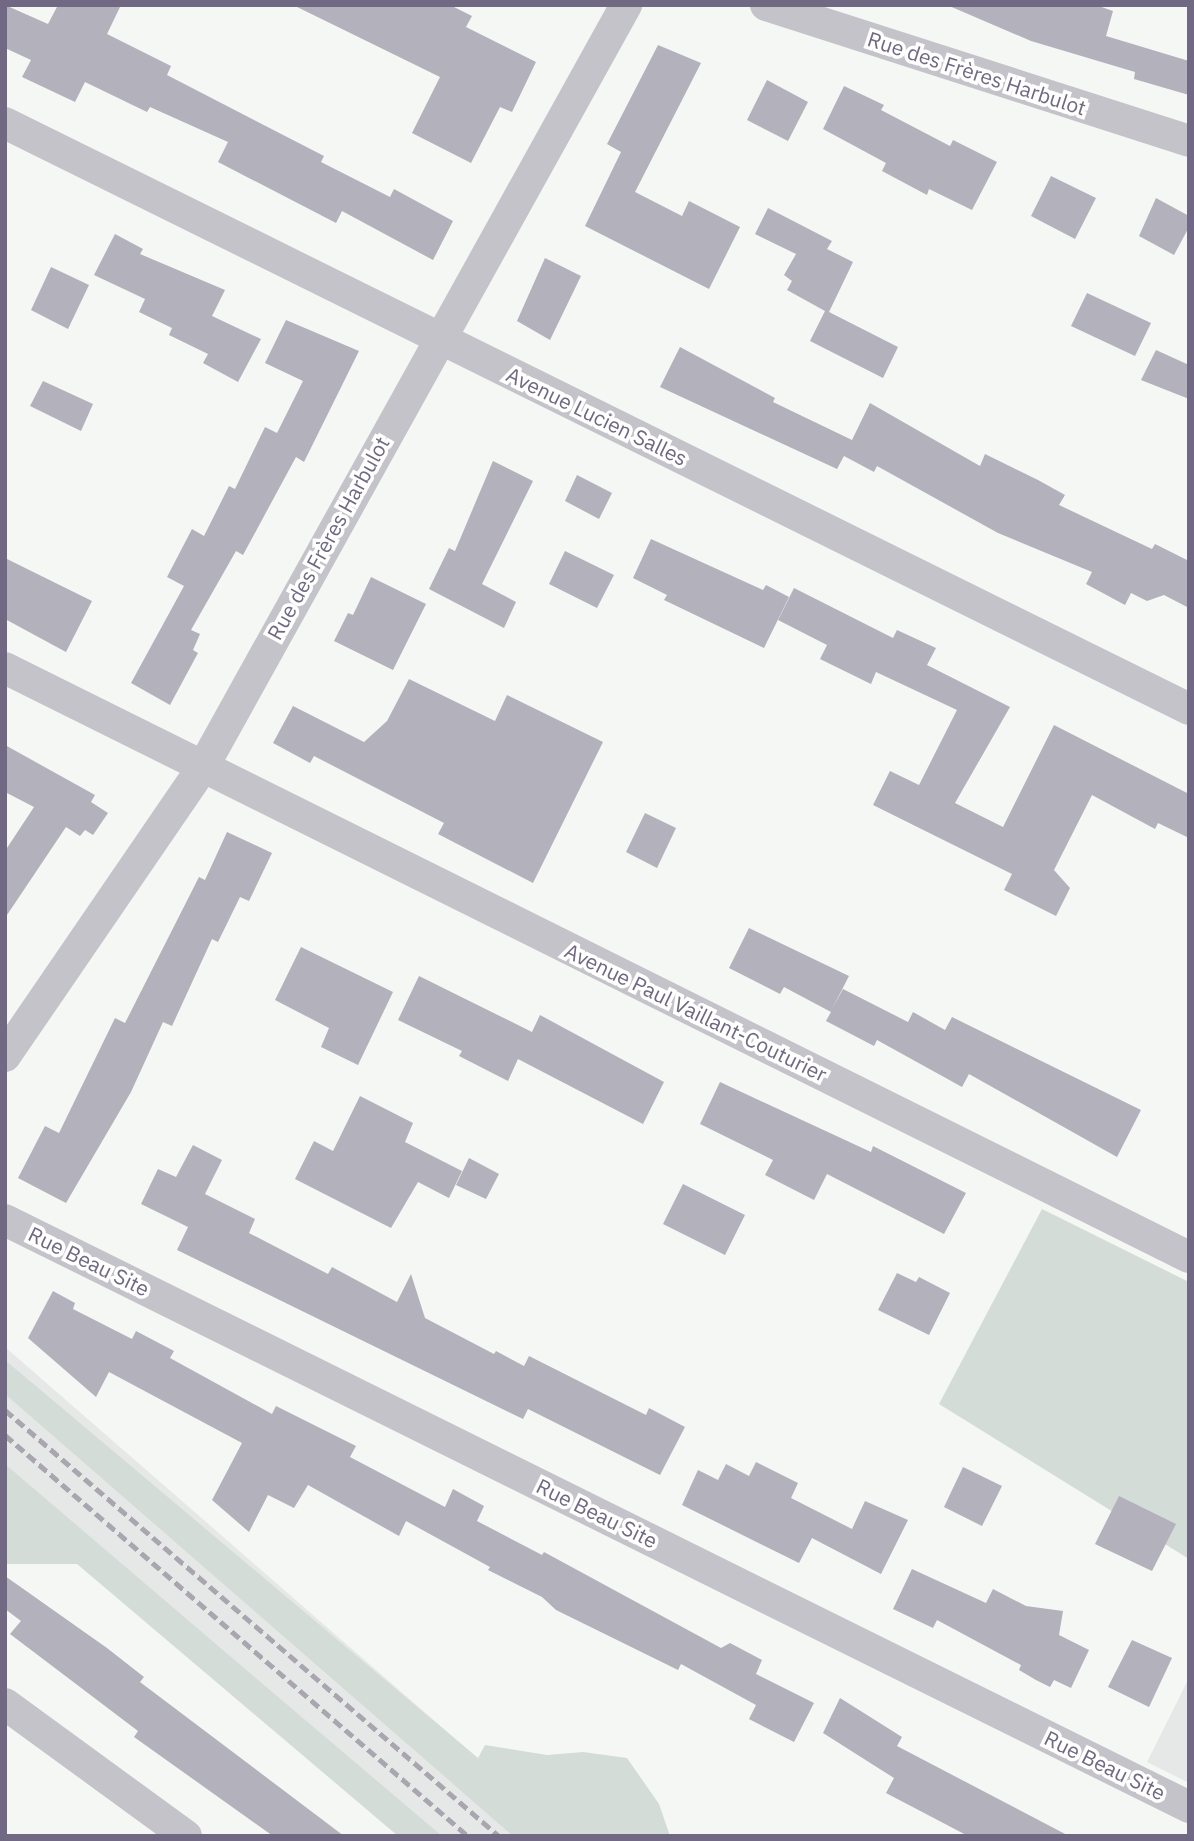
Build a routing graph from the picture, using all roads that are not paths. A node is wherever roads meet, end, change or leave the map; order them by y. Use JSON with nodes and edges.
{"nodes":[{"id":1,"x":625,"y":5,"type":"edge"},
{"id":2,"x":766,"y":5,"type":"edge"},
{"id":3,"x":5,"y":123,"type":"edge"},
{"id":4,"x":1189,"y":141,"type":"edge"},
{"id":5,"x":438,"y":338,"type":"junction"},
{"id":6,"x":5,"y":668,"type":"edge"},
{"id":7,"x":1189,"y":709,"type":"edge"},
{"id":8,"x":203,"y":767,"type":"junction"},
{"id":9,"x":5,"y":1056,"type":"edge"},
{"id":10,"x":5,"y":1220,"type":"edge"},
{"id":11,"x":1189,"y":1257,"type":"edge"},
{"id":12,"x":5,"y":1704,"type":"edge"},
{"id":13,"x":1189,"y":1807,"type":"edge"},
{"id":14,"x":186,"y":1836,"type":"edge"}],
"edges":[{"from":1,"to":5,"type":"street","name":"Rue des Frères Harbulot"},
{"from":2,"to":4,"type":"street","name":"Rue des Frères Harbulot"},
{"from":3,"to":5,"type":"street","name":"Avenue Lucien Salles"},
{"from":5,"to":7,"type":"street","name":"Avenue Lucien Salles"},
{"from":5,"to":8,"type":"street","name":"Rue des Frères Harbulot"},
{"from":6,"to":8,"type":"street","name":"Avenue Paul Vaillant-Couturier"},
{"from":8,"to":9,"type":"street","name":"Rue des Frères Harbulot"},
{"from":8,"to":11,"type":"street","name":"Avenue Paul Vaillant-Couturier"},
{"from":10,"to":13,"type":"street","name":"Rue Beau Site"},
{"from":12,"to":14,"type":"street"}]}
